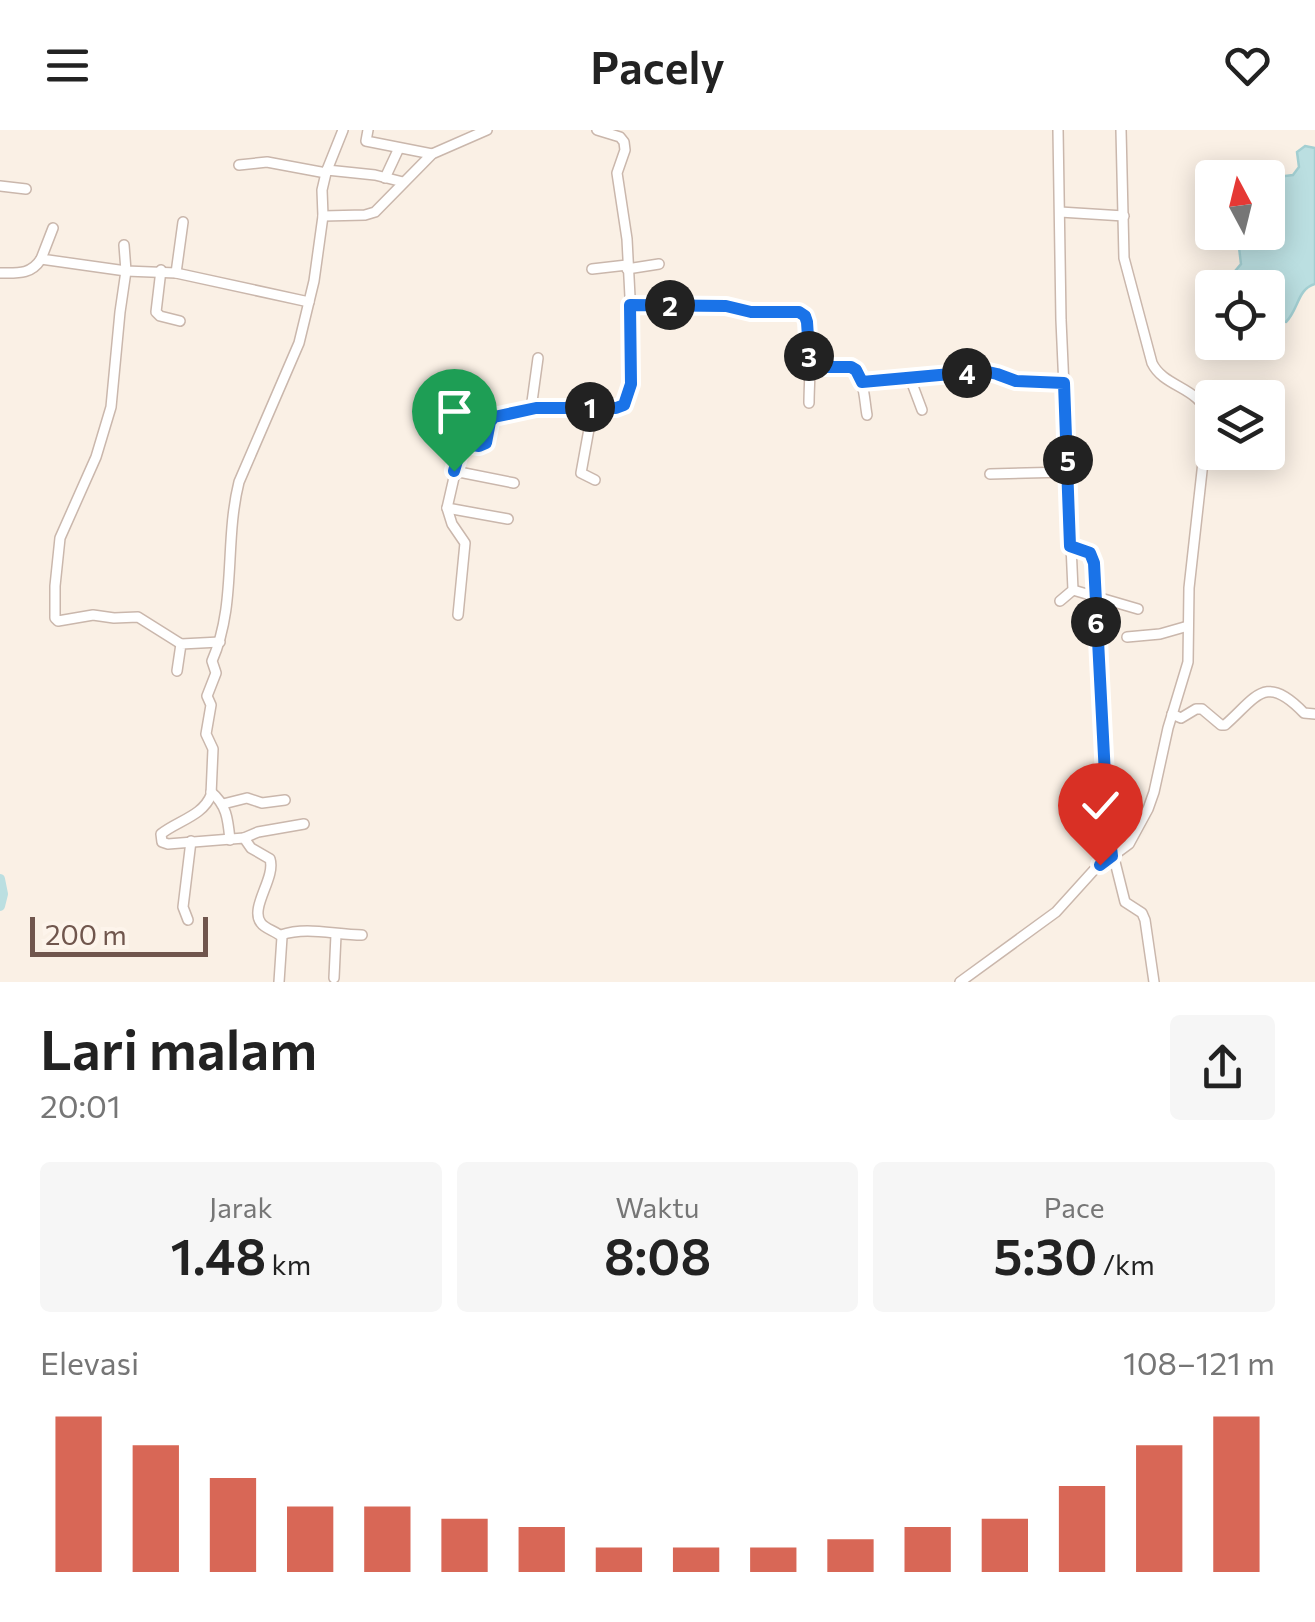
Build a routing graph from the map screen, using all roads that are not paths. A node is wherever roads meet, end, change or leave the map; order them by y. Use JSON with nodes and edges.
{"nodes":[{"id":1,"x":342,"y":130,"type":"edge"},
{"id":2,"x":368,"y":130,"type":"edge"},
{"id":3,"x":487,"y":130,"type":"edge"},
{"id":4,"x":597,"y":130,"type":"edge"},
{"id":5,"x":1058,"y":130,"type":"edge"},
{"id":6,"x":1121,"y":130,"type":"edge"},
{"id":7,"x":398,"y":148,"type":"junction"},
{"id":8,"x":432,"y":154,"type":"junction"},
{"id":9,"x":239,"y":165,"type":"dead end"},
{"id":10,"x":326,"y":171,"type":"junction"},
{"id":11,"x":385,"y":178,"type":"junction"},
{"id":12,"x":403,"y":182,"type":"junction"},
{"id":13,"x":0,"y":186,"type":"edge"},
{"id":14,"x":26,"y":188,"type":"dead end"},
{"id":15,"x":1060,"y":212,"type":"junction"},
{"id":16,"x":323,"y":216,"type":"junction"},
{"id":17,"x":1124,"y":216,"type":"junction"},
{"id":18,"x":182,"y":222,"type":"dead end"},
{"id":19,"x":53,"y":228,"type":"dead end"},
{"id":20,"x":124,"y":245,"type":"dead end"},
{"id":21,"x":41,"y":259,"type":"junction"},
{"id":22,"x":659,"y":264,"type":"dead end"},
{"id":23,"x":627,"y":267,"type":"junction"},
{"id":24,"x":592,"y":269,"type":"dead end"},
{"id":25,"x":161,"y":270,"type":"junction"},
{"id":26,"x":126,"y":271,"type":"junction"},
{"id":27,"x":176,"y":272,"type":"junction"},
{"id":28,"x":0,"y":273,"type":"edge"},
{"id":29,"x":309,"y":302,"type":"junction"},
{"id":30,"x":630,"y":305,"type":"junction"},
{"id":31,"x":180,"y":321,"type":"dead end"},
{"id":32,"x":538,"y":358,"type":"dead end"},
{"id":33,"x":810,"y":367,"type":"junction"},
{"id":34,"x":910,"y":378,"type":"junction"},
{"id":35,"x":862,"y":382,"type":"junction"},
{"id":36,"x":1064,"y":383,"type":"junction"},
{"id":37,"x":809,"y":403,"type":"dead end"},
{"id":38,"x":594,"y":407,"type":"junction"},
{"id":39,"x":531,"y":409,"type":"junction"},
{"id":40,"x":922,"y":410,"type":"dead end"},
{"id":41,"x":867,"y":415,"type":"dead end"},
{"id":42,"x":454,"y":471,"type":"junction"},
{"id":43,"x":1068,"y":472,"type":"junction"},
{"id":44,"x":990,"y":474,"type":"dead end"},
{"id":45,"x":596,"y":480,"type":"dead end"},
{"id":46,"x":514,"y":484,"type":"dead end"},
{"id":47,"x":446,"y":508,"type":"junction"},
{"id":48,"x":508,"y":519,"type":"dead end"},
{"id":49,"x":1070,"y":546,"type":"junction"},
{"id":50,"x":1073,"y":590,"type":"junction"},
{"id":51,"x":1094,"y":596,"type":"junction"},
{"id":52,"x":1060,"y":600,"type":"dead end"},
{"id":53,"x":1138,"y":609,"type":"dead end"},
{"id":54,"x":458,"y":615,"type":"dead end"},
{"id":55,"x":1188,"y":626,"type":"junction"},
{"id":56,"x":1127,"y":637,"type":"dead end"},
{"id":57,"x":220,"y":642,"type":"junction"},
{"id":58,"x":181,"y":644,"type":"junction"},
{"id":59,"x":177,"y":672,"type":"dead end"},
{"id":60,"x":1172,"y":714,"type":"junction"},
{"id":61,"x":1315,"y":714,"type":"edge"},
{"id":62,"x":211,"y":792,"type":"junction"},
{"id":63,"x":285,"y":800,"type":"dead end"},
{"id":64,"x":223,"y":804,"type":"junction"},
{"id":65,"x":304,"y":824,"type":"dead end"},
{"id":66,"x":272,"y":829,"type":"junction"},
{"id":67,"x":244,"y":838,"type":"junction"},
{"id":68,"x":230,"y":840,"type":"junction"},
{"id":69,"x":191,"y":841,"type":"junction"},
{"id":70,"x":271,"y":842,"type":"dead end"},
{"id":71,"x":1112,"y":856,"type":"junction"},
{"id":72,"x":188,"y":920,"type":"dead end"},
{"id":73,"x":336,"y":934,"type":"junction"},
{"id":74,"x":362,"y":935,"type":"dead end"},
{"id":75,"x":281,"y":936,"type":"junction"},
{"id":76,"x":334,"y":978,"type":"dead end"},
{"id":77,"x":279,"y":982,"type":"edge"},
{"id":78,"x":960,"y":982,"type":"edge"},
{"id":79,"x":1154,"y":982,"type":"edge"}],
"edges":[{"from":1,"to":10,"type":"street"},
{"from":2,"to":7,"type":"street"},
{"from":3,"to":8,"type":"street"},
{"from":4,"to":23,"type":"street"},
{"from":5,"to":15,"type":"street"},
{"from":6,"to":17,"type":"street"},
{"from":7,"to":8,"type":"street"},
{"from":7,"to":11,"type":"street"},
{"from":8,"to":12,"type":"street"},
{"from":9,"to":10,"type":"street"},
{"from":10,"to":11,"type":"street"},
{"from":10,"to":16,"type":"street"},
{"from":11,"to":12,"type":"street"},
{"from":12,"to":16,"type":"street"},
{"from":13,"to":14,"type":"street"},
{"from":15,"to":17,"type":"street"},
{"from":15,"to":36,"type":"street"},
{"from":16,"to":29,"type":"street"},
{"from":17,"to":55,"type":"street"},
{"from":18,"to":27,"type":"street"},
{"from":19,"to":21,"type":"street"},
{"from":20,"to":26,"type":"street"},
{"from":21,"to":26,"type":"street"},
{"from":21,"to":28,"type":"street"},
{"from":22,"to":23,"type":"street"},
{"from":23,"to":24,"type":"street"},
{"from":23,"to":30,"type":"street"},
{"from":25,"to":26,"type":"street"},
{"from":25,"to":27,"type":"street"},
{"from":25,"to":31,"type":"street"},
{"from":26,"to":58,"type":"street"},
{"from":27,"to":29,"type":"street"},
{"from":29,"to":57,"type":"street"},
{"from":30,"to":33,"type":"street"},
{"from":30,"to":38,"type":"street"},
{"from":32,"to":39,"type":"street"},
{"from":33,"to":35,"type":"street"},
{"from":33,"to":37,"type":"street"},
{"from":34,"to":35,"type":"street"},
{"from":34,"to":36,"type":"street"},
{"from":34,"to":40,"type":"street"},
{"from":35,"to":41,"type":"street"},
{"from":36,"to":43,"type":"street"},
{"from":38,"to":39,"type":"street"},
{"from":38,"to":45,"type":"street"},
{"from":39,"to":42,"type":"street"},
{"from":42,"to":46,"type":"street"},
{"from":42,"to":47,"type":"street"},
{"from":43,"to":44,"type":"street"},
{"from":43,"to":49,"type":"street"},
{"from":47,"to":48,"type":"street"},
{"from":47,"to":54,"type":"street"},
{"from":49,"to":50,"type":"street"},
{"from":49,"to":51,"type":"street"},
{"from":50,"to":51,"type":"street"},
{"from":50,"to":52,"type":"street"},
{"from":51,"to":53,"type":"street"},
{"from":51,"to":71,"type":"street"},
{"from":55,"to":56,"type":"street"},
{"from":55,"to":60,"type":"street"},
{"from":57,"to":58,"type":"street"},
{"from":57,"to":62,"type":"street"},
{"from":58,"to":59,"type":"street"},
{"from":60,"to":61,"type":"street"},
{"from":60,"to":71,"type":"street"},
{"from":62,"to":64,"type":"street"},
{"from":62,"to":69,"type":"street"},
{"from":63,"to":64,"type":"street"},
{"from":64,"to":68,"type":"street"},
{"from":65,"to":66,"type":"street"},
{"from":66,"to":67,"type":"street"},
{"from":66,"to":70,"type":"street"},
{"from":67,"to":68,"type":"street"},
{"from":67,"to":75,"type":"street"},
{"from":68,"to":69,"type":"street"},
{"from":69,"to":72,"type":"street"},
{"from":71,"to":78,"type":"street"},
{"from":71,"to":79,"type":"street"},
{"from":73,"to":74,"type":"street"},
{"from":73,"to":75,"type":"street"},
{"from":73,"to":76,"type":"street"},
{"from":75,"to":77,"type":"street"}]}
